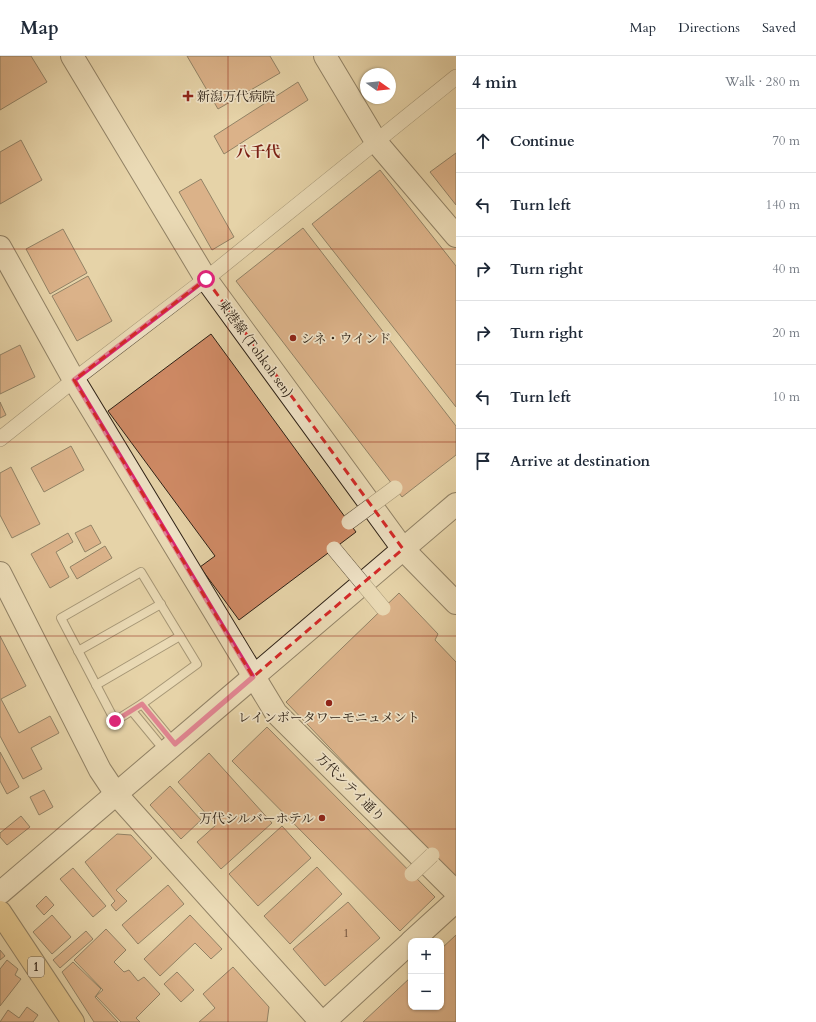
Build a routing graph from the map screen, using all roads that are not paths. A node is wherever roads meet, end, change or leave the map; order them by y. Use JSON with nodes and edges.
{"nodes":[{"id":1,"x":72,"y":56,"type":"edge"},
{"id":2,"x":324,"y":56,"type":"edge"},
{"id":3,"x":456,"y":78,"type":"edge"},
{"id":4,"x":376,"y":143,"type":"junction"},
{"id":5,"x":456,"y":236,"type":"edge"},
{"id":6,"x":0,"y":247,"type":"edge"},
{"id":7,"x":206,"y":279,"type":"junction"},
{"id":8,"x":74,"y":380,"type":"junction"},
{"id":9,"x":0,"y":439,"type":"edge"},
{"id":10,"x":395,"y":488,"type":"dead end"},
{"id":11,"x":456,"y":504,"type":"edge"},
{"id":12,"x":349,"y":522,"type":"dead end"},
{"id":13,"x":334,"y":549,"type":"dead end"},
{"id":14,"x":403,"y":549,"type":"junction"},
{"id":15,"x":0,"y":573,"type":"edge"},
{"id":16,"x":456,"y":603,"type":"edge"},
{"id":17,"x":161,"y":604,"type":"junction"},
{"id":18,"x":383,"y":608,"type":"dead end"},
{"id":19,"x":180,"y":636,"type":"junction"},
{"id":20,"x":78,"y":651,"type":"junction"},
{"id":21,"x":253,"y":677,"type":"junction"},
{"id":22,"x":96,"y":685,"type":"junction"},
{"id":23,"x":142,"y":704,"type":"junction"},
{"id":24,"x":132,"y":711,"type":"junction"},
{"id":25,"x":170,"y":748,"type":"junction"},
{"id":26,"x":116,"y":794,"type":"junction"},
{"id":27,"x":432,"y":855,"type":"dead end"},
{"id":28,"x":412,"y":874,"type":"dead end"},
{"id":29,"x":456,"y":892,"type":"edge"},
{"id":30,"x":0,"y":893,"type":"edge"},
{"id":31,"x":456,"y":901,"type":"edge"},
{"id":32,"x":0,"y":912,"type":"edge"},
{"id":33,"x":416,"y":938,"type":"edge"},
{"id":34,"x":408,"y":946,"type":"edge"},
{"id":35,"x":73,"y":1022,"type":"edge"},
{"id":36,"x":321,"y":1022,"type":"edge"},
{"id":37,"x":324,"y":1022,"type":"edge"}],
"edges":[{"from":1,"to":7,"type":"street","name":"東港線 (Tohkoh sen)"},
{"from":2,"to":4,"type":"street"},
{"from":3,"to":4,"type":"street"},
{"from":4,"to":5,"type":"street"},
{"from":4,"to":7,"type":"street"},
{"from":6,"to":8,"type":"street","name":"万代シテイ通り"},
{"from":7,"to":8,"type":"street"},
{"from":7,"to":14,"type":"street","name":"東港線 (Tohkoh sen)"},
{"from":8,"to":9,"type":"street"},
{"from":8,"to":21,"type":"street","name":"万代シテイ通り"},
{"from":10,"to":12,"type":"street","bridge":true},
{"from":11,"to":14,"type":"street"},
{"from":13,"to":18,"type":"street","bridge":true},
{"from":14,"to":16,"type":"street","name":"東港線 (Tohkoh sen)"},
{"from":14,"to":21,"type":"street"},
{"from":15,"to":26,"type":"street"},
{"from":17,"to":19,"type":"lane"},
{"from":17,"to":20,"type":"lane"},
{"from":17,"to":20,"type":"lane"},
{"from":19,"to":22,"type":"lane"},
{"from":19,"to":23,"type":"lane"},
{"from":20,"to":22,"type":"lane"},
{"from":21,"to":25,"type":"street"},
{"from":21,"to":29,"type":"street","name":"万代シテイ通り"},
{"from":22,"to":24,"type":"lane"},
{"from":23,"to":24,"type":"lane"},
{"from":23,"to":25,"type":"lane"},
{"from":24,"to":25,"type":"lane"},
{"from":25,"to":26,"type":"street"},
{"from":26,"to":30,"type":"street"},
{"from":26,"to":36,"type":"street"},
{"from":27,"to":28,"type":"street","bridge":true},
{"from":31,"to":33,"type":"street"},
{"from":32,"to":35,"type":"main road","number":"1"},
{"from":34,"to":37,"type":"street"}]}
